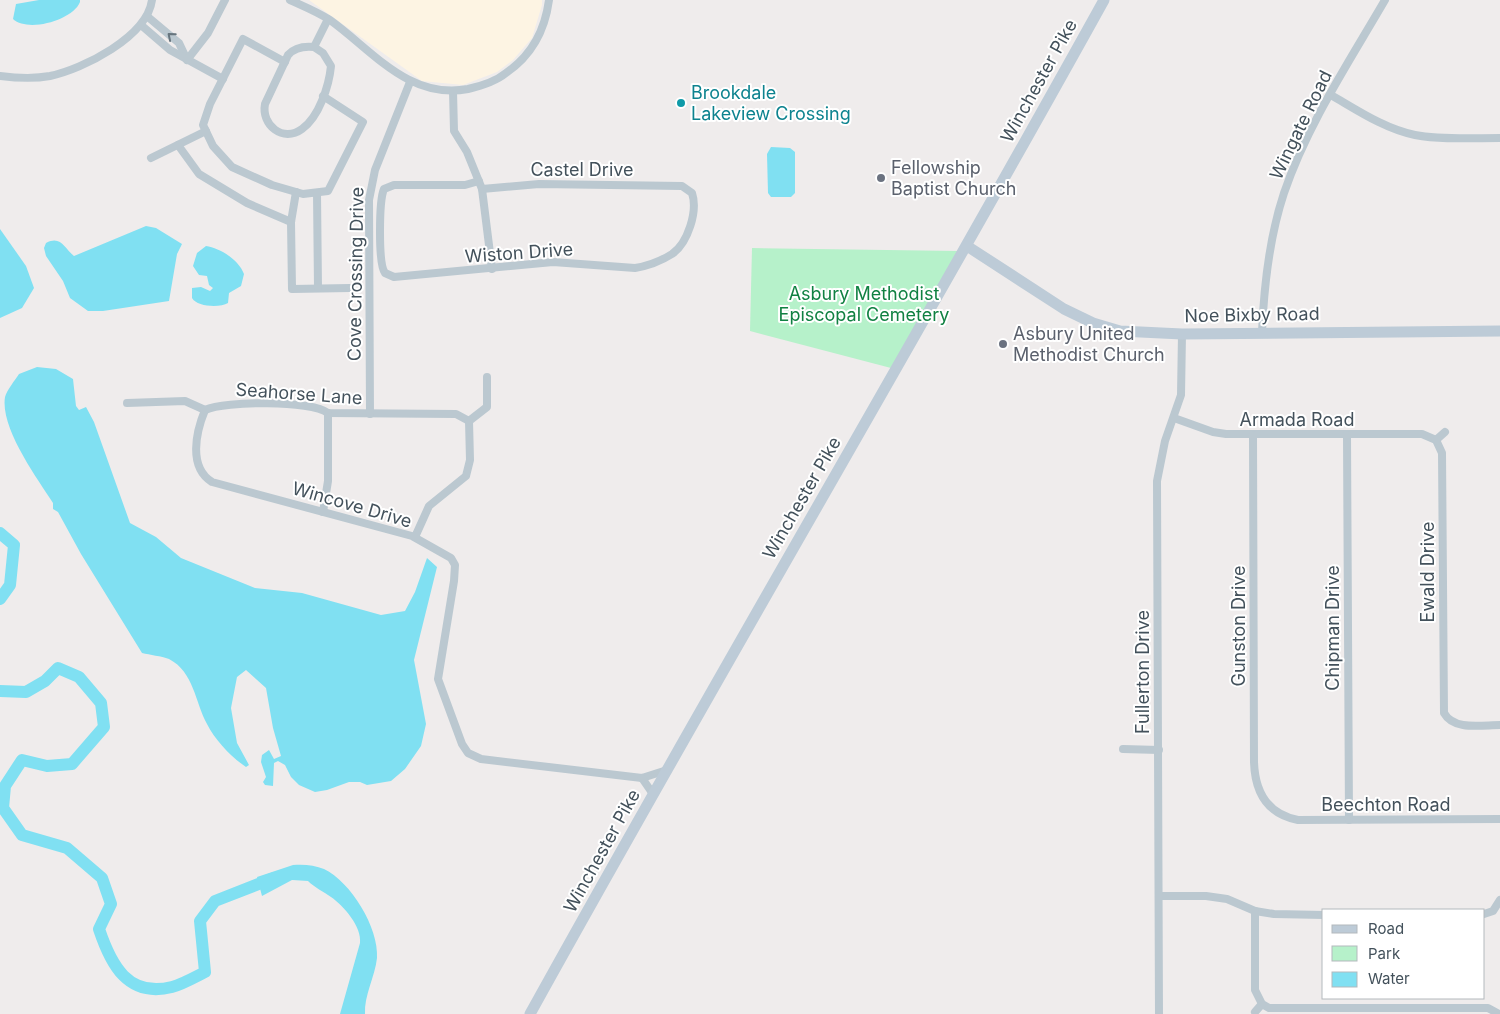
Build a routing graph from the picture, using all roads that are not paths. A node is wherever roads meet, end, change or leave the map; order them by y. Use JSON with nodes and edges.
{"nodes":[{"id":1,"x":152,"y":0,"type":"edge"},
{"id":2,"x":226,"y":0,"type":"edge"},
{"id":3,"x":290,"y":0,"type":"edge"},
{"id":4,"x":548,"y":0,"type":"edge"},
{"id":5,"x":1104,"y":0,"type":"edge"},
{"id":6,"x":1384,"y":0,"type":"edge"},
{"id":7,"x":148,"y":17,"type":"junction"},
{"id":8,"x":328,"y":19,"type":"junction"},
{"id":9,"x":141,"y":25,"type":"junction"},
{"id":10,"x":314,"y":46,"type":"junction"},
{"id":11,"x":187,"y":60,"type":"junction"},
{"id":12,"x":285,"y":62,"type":"junction"},
{"id":13,"x":0,"y":76,"type":"edge"},
{"id":14,"x":223,"y":78,"type":"junction"},
{"id":15,"x":410,"y":82,"type":"junction"},
{"id":16,"x":454,"y":91,"type":"junction"},
{"id":17,"x":1331,"y":95,"type":"junction"},
{"id":18,"x":323,"y":96,"type":"junction"},
{"id":19,"x":206,"y":131,"type":"junction"},
{"id":20,"x":1500,"y":138,"type":"edge"},
{"id":21,"x":178,"y":145,"type":"junction"},
{"id":22,"x":151,"y":158,"type":"dead end"},
{"id":23,"x":480,"y":185,"type":"junction"},
{"id":24,"x":682,"y":186,"type":"joint"},
{"id":25,"x":296,"y":192,"type":"junction"},
{"id":26,"x":317,"y":193,"type":"junction"},
{"id":27,"x":291,"y":222,"type":"junction"},
{"id":28,"x":381,"y":235,"type":"joint"},
{"id":29,"x":967,"y":246,"type":"junction"},
{"id":30,"x":492,"y":269,"type":"junction"},
{"id":31,"x":318,"y":288,"type":"junction"},
{"id":32,"x":350,"y":288,"type":"dead end"},
{"id":33,"x":1500,"y":331,"type":"edge"},
{"id":34,"x":1262,"y":332,"type":"junction"},
{"id":35,"x":1182,"y":334,"type":"junction"},
{"id":36,"x":488,"y":377,"type":"dead end"},
{"id":37,"x":127,"y":403,"type":"dead end"},
{"id":38,"x":205,"y":410,"type":"junction"},
{"id":39,"x":328,"y":413,"type":"junction"},
{"id":40,"x":370,"y":414,"type":"junction"},
{"id":41,"x":1174,"y":418,"type":"junction"},
{"id":42,"x":469,"y":421,"type":"junction"},
{"id":43,"x":1445,"y":432,"type":"dead end"},
{"id":44,"x":1347,"y":435,"type":"junction"},
{"id":45,"x":1253,"y":436,"type":"junction"},
{"id":46,"x":1436,"y":440,"type":"junction"},
{"id":47,"x":323,"y":512,"type":"junction"},
{"id":48,"x":415,"y":537,"type":"junction"},
{"id":49,"x":1500,"y":725,"type":"edge"},
{"id":50,"x":1123,"y":750,"type":"dead end"},
{"id":51,"x":1159,"y":750,"type":"junction"},
{"id":52,"x":667,"y":770,"type":"junction"},
{"id":53,"x":642,"y":778,"type":"junction"},
{"id":54,"x":654,"y":794,"type":"junction"},
{"id":55,"x":1274,"y":811,"type":"joint"},
{"id":56,"x":1349,"y":820,"type":"junction"},
{"id":57,"x":1500,"y":820,"type":"edge"},
{"id":58,"x":1159,"y":896,"type":"junction"},
{"id":59,"x":1499,"y":906,"type":"edge"},
{"id":60,"x":1255,"y":911,"type":"junction"},
{"id":61,"x":1485,"y":914,"type":"edge"},
{"id":62,"x":1322,"y":915,"type":"edge"},
{"id":63,"x":1262,"y":1004,"type":"junction"},
{"id":64,"x":1255,"y":1012,"type":"dead end"},
{"id":65,"x":1499,"y":1013,"type":"edge"},
{"id":66,"x":530,"y":1014,"type":"edge"},
{"id":67,"x":1159,"y":1014,"type":"edge"}],
"edges":[{"from":1,"to":7,"type":"street"},
{"from":2,"to":11,"type":"street"},
{"from":3,"to":8,"type":"street"},
{"from":4,"to":16,"type":"street"},
{"from":5,"to":29,"type":"main road","name":"Winchester Pike"},
{"from":6,"to":17,"type":"street","name":"Wingate Road"},
{"from":7,"to":9,"type":"street"},
{"from":11,"to":7,"type":"street","one_way":true},
{"from":8,"to":10,"type":"street"},
{"from":8,"to":15,"type":"street"},
{"from":9,"to":11,"type":"street"},
{"from":9,"to":13,"type":"street"},
{"from":10,"to":12,"type":"street"},
{"from":10,"to":18,"type":"street"},
{"from":11,"to":14,"type":"street"},
{"from":12,"to":14,"type":"street"},
{"from":12,"to":18,"type":"street"},
{"from":14,"to":19,"type":"street"},
{"from":15,"to":16,"type":"street"},
{"from":15,"to":40,"type":"street","name":"Cove Crossing Drive"},
{"from":16,"to":23,"type":"street"},
{"from":17,"to":20,"type":"street"},
{"from":17,"to":34,"type":"street","name":"Wingate Road"},
{"from":18,"to":26,"type":"street"},
{"from":19,"to":21,"type":"street"},
{"from":19,"to":25,"type":"street"},
{"from":21,"to":22,"type":"street"},
{"from":21,"to":27,"type":"street"},
{"from":23,"to":24,"type":"street","name":"Castel Drive"},
{"from":23,"to":28,"type":"street","name":"Castel Drive"},
{"from":23,"to":30,"type":"street"},
{"from":24,"to":30,"type":"street","name":"Wiston Drive"},
{"from":25,"to":26,"type":"street"},
{"from":25,"to":27,"type":"street"},
{"from":26,"to":31,"type":"street"},
{"from":27,"to":31,"type":"street"},
{"from":28,"to":30,"type":"street","name":"Wiston Drive"},
{"from":29,"to":35,"type":"main road","name":"Noe Bixby Road"},
{"from":29,"to":52,"type":"main road","name":"Winchester Pike"},
{"from":31,"to":32,"type":"street"},
{"from":33,"to":34,"type":"main road","name":"Noe Bixby Road"},
{"from":34,"to":35,"type":"main road","name":"Noe Bixby Road"},
{"from":35,"to":41,"type":"street","name":"Fullerton Drive"},
{"from":36,"to":42,"type":"street"},
{"from":37,"to":38,"type":"street"},
{"from":38,"to":39,"type":"street","name":"Seahorse Lane"},
{"from":38,"to":47,"type":"street","name":"Wincove Drive"},
{"from":39,"to":40,"type":"street","name":"Seahorse Lane"},
{"from":39,"to":47,"type":"street"},
{"from":40,"to":42,"type":"street","name":"Seahorse Lane"},
{"from":41,"to":45,"type":"street","name":"Armada Road"},
{"from":41,"to":51,"type":"street","name":"Fullerton Drive"},
{"from":42,"to":48,"type":"street"},
{"from":43,"to":46,"type":"street"},
{"from":44,"to":45,"type":"street","name":"Armada Road"},
{"from":44,"to":46,"type":"street","name":"Armada Road"},
{"from":44,"to":56,"type":"street","name":"Chipman Drive"},
{"from":45,"to":55,"type":"street","name":"Gunston Drive"},
{"from":46,"to":49,"type":"street","name":"Ewald Drive"},
{"from":47,"to":48,"type":"street","name":"Wincove Drive"},
{"from":48,"to":53,"type":"street","name":"Wincove Drive"},
{"from":50,"to":51,"type":"street"},
{"from":51,"to":58,"type":"street","name":"Fullerton Drive"},
{"from":52,"to":53,"type":"street","name":"Wincove Drive"},
{"from":52,"to":54,"type":"main road","name":"Winchester Pike"},
{"from":53,"to":54,"type":"street"},
{"from":54,"to":66,"type":"main road","name":"Winchester Pike"},
{"from":55,"to":56,"type":"street","name":"Beechton Road"},
{"from":56,"to":57,"type":"street","name":"Beechton Road"},
{"from":58,"to":60,"type":"street"},
{"from":58,"to":67,"type":"street","name":"Fullerton Drive"},
{"from":59,"to":61,"type":"street"},
{"from":60,"to":62,"type":"street"},
{"from":60,"to":63,"type":"street"},
{"from":63,"to":64,"type":"street"},
{"from":63,"to":65,"type":"street"}]}
